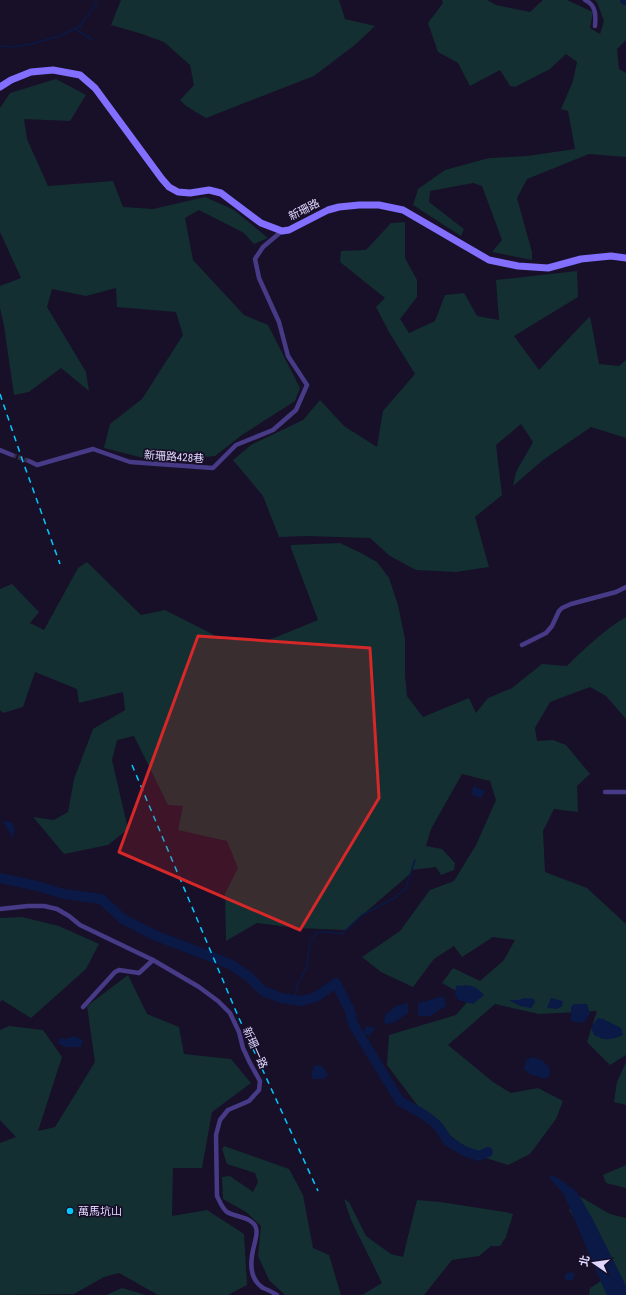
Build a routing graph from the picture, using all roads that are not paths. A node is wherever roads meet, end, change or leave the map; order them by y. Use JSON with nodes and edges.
{"nodes":[{"id":1,"x":585,"y":0,"type":"edge"},
{"id":2,"x":595,"y":26,"type":"dead end"},
{"id":3,"x":0,"y":87,"type":"edge"},
{"id":4,"x":282,"y":231,"type":"junction"},
{"id":5,"x":626,"y":258,"type":"edge"},
{"id":6,"x":0,"y":450,"type":"edge"},
{"id":7,"x":12,"y":455,"type":"tunnel mouth"},
{"id":8,"x":29,"y":461,"type":"tunnel mouth"},
{"id":9,"x":626,"y":587,"type":"edge"},
{"id":10,"x":522,"y":645,"type":"dead end"},
{"id":11,"x":605,"y":792,"type":"dead end"},
{"id":12,"x":626,"y":792,"type":"edge"},
{"id":13,"x":0,"y":910,"type":"edge"},
{"id":14,"x":153,"y":960,"type":"junction"},
{"id":15,"x":83,"y":1007,"type":"dead end"},
{"id":16,"x":277,"y":1295,"type":"edge"}],
"edges":[{"from":1,"to":2,"type":"street"},
{"from":3,"to":4,"type":"street","name":"新珊路"},
{"from":4,"to":5,"type":"street","name":"新珊路"},
{"from":4,"to":8,"type":"street","name":"新珊路428巷"},
{"from":6,"to":7,"type":"street"},
{"from":9,"to":10,"type":"street"},
{"from":11,"to":12,"type":"street"},
{"from":13,"to":14,"type":"street","name":"新珊一路"},
{"from":14,"to":15,"type":"street"},
{"from":14,"to":16,"type":"street","name":"新珊一路"}]}
